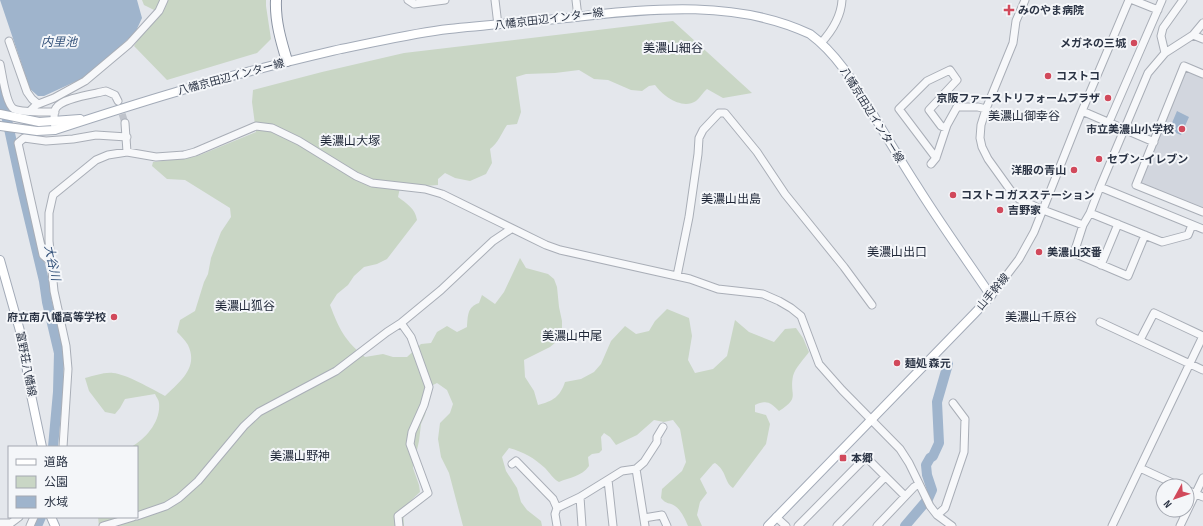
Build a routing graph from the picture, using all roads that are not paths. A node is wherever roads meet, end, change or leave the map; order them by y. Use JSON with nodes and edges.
{"nodes":[{"id":1,"x":164,"y":0,"type":"edge"},
{"id":2,"x":276,"y":0,"type":"edge"},
{"id":3,"x":281,"y":0,"type":"edge"},
{"id":4,"x":408,"y":0,"type":"edge"},
{"id":5,"x":445,"y":0,"type":"edge"},
{"id":6,"x":495,"y":0,"type":"edge"},
{"id":7,"x":576,"y":0,"type":"edge"},
{"id":8,"x":842,"y":0,"type":"edge"},
{"id":9,"x":1025,"y":0,"type":"edge"},
{"id":10,"x":1129,"y":0,"type":"edge"},
{"id":11,"x":1133,"y":0,"type":"edge"},
{"id":12,"x":1162,"y":0,"type":"edge"},
{"id":13,"x":1183,"y":0,"type":"edge"},
{"id":14,"x":706,"y":2,"type":"dead end"},
{"id":15,"x":747,"y":6,"type":"dead end"},
{"id":16,"x":1158,"y":10,"type":"junction"},
{"id":17,"x":578,"y":17,"type":"junction"},
{"id":18,"x":1203,"y":23,"type":"edge"},
{"id":19,"x":498,"y":25,"type":"junction"},
{"id":20,"x":1193,"y":35,"type":"junction"},
{"id":21,"x":1203,"y":39,"type":"edge"},
{"id":22,"x":9,"y":41,"type":"dead end"},
{"id":23,"x":821,"y":43,"type":"junction"},
{"id":24,"x":1165,"y":53,"type":"junction"},
{"id":25,"x":287,"y":61,"type":"junction"},
{"id":26,"x":0,"y":64,"type":"edge"},
{"id":27,"x":1203,"y":74,"type":"edge"},
{"id":28,"x":118,"y":101,"type":"tunnel mouth"},
{"id":29,"x":38,"y":104,"type":"junction"},
{"id":30,"x":986,"y":109,"type":"junction"},
{"id":31,"x":1082,"y":111,"type":"junction"},
{"id":32,"x":30,"y":112,"type":"junction"},
{"id":33,"x":0,"y":114,"type":"edge"},
{"id":34,"x":55,"y":116,"type":"junction"},
{"id":35,"x":93,"y":118,"type":"junction"},
{"id":36,"x":1109,"y":122,"type":"junction"},
{"id":37,"x":125,"y":123,"type":"tunnel mouth"},
{"id":38,"x":1,"y":126,"type":"edge"},
{"id":39,"x":946,"y":128,"type":"junction"},
{"id":40,"x":1125,"y":129,"type":"junction"},
{"id":41,"x":55,"y":130,"type":"junction"},
{"id":42,"x":127,"y":137,"type":"junction"},
{"id":43,"x":1154,"y":142,"type":"junction"},
{"id":44,"x":127,"y":152,"type":"junction"},
{"id":45,"x":936,"y":158,"type":"junction"},
{"id":46,"x":931,"y":164,"type":"dead end"},
{"id":47,"x":1100,"y":187,"type":"junction"},
{"id":48,"x":1043,"y":210,"type":"junction"},
{"id":49,"x":1203,"y":212,"type":"edge"},
{"id":50,"x":1090,"y":213,"type":"junction"},
{"id":51,"x":1118,"y":224,"type":"junction"},
{"id":52,"x":1084,"y":225,"type":"junction"},
{"id":53,"x":1192,"y":225,"type":"junction"},
{"id":54,"x":511,"y":229,"type":"junction"},
{"id":55,"x":1203,"y":229,"type":"edge"},
{"id":56,"x":1144,"y":235,"type":"junction"},
{"id":57,"x":0,"y":260,"type":"edge"},
{"id":58,"x":51,"y":262,"type":"junction"},
{"id":59,"x":1101,"y":265,"type":"junction"},
{"id":60,"x":677,"y":276,"type":"junction"},
{"id":61,"x":991,"y":296,"type":"junction"},
{"id":62,"x":872,"y":305,"type":"dead end"},
{"id":63,"x":1100,"y":322,"type":"dead end"},
{"id":64,"x":401,"y":323,"type":"junction"},
{"id":65,"x":1203,"y":336,"type":"edge"},
{"id":66,"x":1140,"y":340,"type":"junction"},
{"id":67,"x":1190,"y":363,"type":"junction"},
{"id":68,"x":1203,"y":370,"type":"edge"},
{"id":69,"x":953,"y":403,"type":"dead end"},
{"id":70,"x":870,"y":420,"type":"junction"},
{"id":71,"x":663,"y":427,"type":"dead end"},
{"id":72,"x":42,"y":446,"type":"edge"},
{"id":73,"x":63,"y":446,"type":"edge"},
{"id":74,"x":512,"y":464,"type":"dead end"},
{"id":75,"x":1140,"y":468,"type":"junction"},
{"id":76,"x":636,"y":469,"type":"junction"},
{"id":77,"x":886,"y":477,"type":"junction"},
{"id":78,"x":1162,"y":478,"type":"edge"},
{"id":79,"x":1203,"y":478,"type":"edge"},
{"id":80,"x":608,"y":480,"type":"junction"},
{"id":81,"x":919,"y":484,"type":"junction"},
{"id":82,"x":1196,"y":494,"type":"junction"},
{"id":83,"x":905,"y":496,"type":"junction"},
{"id":84,"x":580,"y":497,"type":"junction"},
{"id":85,"x":1203,"y":497,"type":"edge"},
{"id":86,"x":557,"y":508,"type":"junction"},
{"id":87,"x":138,"y":516,"type":"edge"},
{"id":88,"x":937,"y":516,"type":"junction"},
{"id":89,"x":776,"y":517,"type":"junction"},
{"id":90,"x":18,"y":518,"type":"edge"},
{"id":91,"x":130,"y":518,"type":"edge"},
{"id":92,"x":644,"y":522,"type":"edge"},
{"id":93,"x":0,"y":523,"type":"edge"},
{"id":94,"x":103,"y":526,"type":"edge"},
{"id":95,"x":399,"y":526,"type":"edge"},
{"id":96,"x":557,"y":526,"type":"edge"},
{"id":97,"x":582,"y":526,"type":"edge"},
{"id":98,"x":613,"y":526,"type":"edge"},
{"id":99,"x":667,"y":526,"type":"edge"},
{"id":100,"x":768,"y":526,"type":"edge"},
{"id":101,"x":786,"y":526,"type":"edge"},
{"id":102,"x":798,"y":526,"type":"edge"},
{"id":103,"x":838,"y":526,"type":"edge"},
{"id":104,"x":877,"y":526,"type":"edge"},
{"id":105,"x":952,"y":526,"type":"edge"},
{"id":106,"x":1112,"y":526,"type":"edge"},
{"id":107,"x":1180,"y":526,"type":"edge"}],
"edges":[{"from":1,"to":29,"type":"street"},
{"from":2,"to":25,"type":"highway"},
{"from":3,"to":25,"type":"highway"},
{"from":4,"to":5,"type":"street"},
{"from":6,"to":19,"type":"street"},
{"from":7,"to":17,"type":"street"},
{"from":8,"to":23,"type":"street"},
{"from":9,"to":30,"type":"street"},
{"from":10,"to":31,"type":"street","name":"山手幹線"},
{"from":11,"to":16,"type":"street"},
{"from":12,"to":16,"type":"street"},
{"from":13,"to":24,"type":"street"},
{"from":14,"to":17,"type":"main road","name":"八幡京田辺インター線"},
{"from":15,"to":23,"type":"main road","name":"八幡京田辺インター線"},
{"from":16,"to":36,"type":"street"},
{"from":17,"to":19,"type":"main road","name":"八幡京田辺インター線"},
{"from":18,"to":20,"type":"street"},
{"from":19,"to":25,"type":"main road","name":"八幡京田辺インター線"},
{"from":20,"to":21,"type":"street"},
{"from":20,"to":24,"type":"street"},
{"from":22,"to":29,"type":"street"},
{"from":23,"to":61,"type":"main road","name":"八幡京田辺インター線"},
{"from":24,"to":40,"type":"street"},
{"from":25,"to":35,"type":"main road","name":"八幡京田辺インター線"},
{"from":26,"to":32,"type":"street"},
{"from":27,"to":43,"type":"street"},
{"from":28,"to":34,"type":"street"},
{"from":29,"to":32,"type":"street"},
{"from":30,"to":39,"type":"street"},
{"from":30,"to":48,"type":"street"},
{"from":31,"to":36,"type":"street"},
{"from":31,"to":48,"type":"street","name":"山手幹線"},
{"from":32,"to":34,"type":"street"},
{"from":33,"to":34,"type":"main road","name":"八幡京田辺インター線"},
{"from":34,"to":35,"type":"main road","name":"八幡京田辺インター線"},
{"from":34,"to":41,"type":"street"},
{"from":35,"to":41,"type":"main road","name":"八幡京田辺インター線"},
{"from":36,"to":40,"type":"street"},
{"from":37,"to":42,"type":"street"},
{"from":38,"to":41,"type":"main road","name":"八幡京田辺インター線"},
{"from":39,"to":45,"type":"street"},
{"from":39,"to":45,"type":"street"},
{"from":40,"to":43,"type":"street"},
{"from":40,"to":47,"type":"street"},
{"from":42,"to":44,"type":"street"},
{"from":42,"to":58,"type":"street"},
{"from":43,"to":49,"type":"street"},
{"from":44,"to":54,"type":"street"},
{"from":44,"to":58,"type":"street"},
{"from":45,"to":46,"type":"street"},
{"from":47,"to":50,"type":"street"},
{"from":47,"to":53,"type":"street"},
{"from":48,"to":52,"type":"street"},
{"from":48,"to":61,"type":"street","name":"山手幹線"},
{"from":50,"to":51,"type":"street"},
{"from":50,"to":52,"type":"street"},
{"from":51,"to":56,"type":"street"},
{"from":51,"to":59,"type":"street"},
{"from":52,"to":59,"type":"street"},
{"from":53,"to":55,"type":"street"},
{"from":53,"to":56,"type":"street"},
{"from":54,"to":60,"type":"street"},
{"from":54,"to":64,"type":"street"},
{"from":56,"to":59,"type":"street"},
{"from":57,"to":72,"type":"main road","name":"富野荘八幡線"},
{"from":58,"to":73,"type":"street"},
{"from":60,"to":62,"type":"street"},
{"from":60,"to":70,"type":"street"},
{"from":61,"to":70,"type":"main road","name":"山手幹線"},
{"from":63,"to":66,"type":"street"},
{"from":64,"to":87,"type":"street"},
{"from":64,"to":95,"type":"street"},
{"from":65,"to":66,"type":"street"},
{"from":65,"to":67,"type":"street"},
{"from":66,"to":67,"type":"street"},
{"from":67,"to":68,"type":"street"},
{"from":67,"to":75,"type":"street"},
{"from":69,"to":88,"type":"street"},
{"from":70,"to":81,"type":"street"},
{"from":70,"to":89,"type":"main road","name":"山手幹線"},
{"from":71,"to":76,"type":"street"},
{"from":74,"to":86,"type":"street"},
{"from":75,"to":78,"type":"street"},
{"from":75,"to":106,"type":"street"},
{"from":76,"to":80,"type":"street"},
{"from":76,"to":92,"type":"street"},
{"from":77,"to":83,"type":"street"},
{"from":77,"to":102,"type":"street"},
{"from":77,"to":103,"type":"street"},
{"from":79,"to":82,"type":"street"},
{"from":80,"to":84,"type":"street"},
{"from":80,"to":98,"type":"street"},
{"from":81,"to":83,"type":"street"},
{"from":81,"to":88,"type":"street"},
{"from":82,"to":85,"type":"street"},
{"from":82,"to":107,"type":"street"},
{"from":83,"to":104,"type":"street"},
{"from":84,"to":86,"type":"street"},
{"from":84,"to":97,"type":"street"},
{"from":86,"to":96,"type":"street"},
{"from":88,"to":105,"type":"street"},
{"from":89,"to":100,"type":"main road","name":"山手幹線"},
{"from":89,"to":101,"type":"street"},
{"from":90,"to":93,"type":"street"},
{"from":91,"to":94,"type":"street"},
{"from":92,"to":99,"type":"street"}]}
